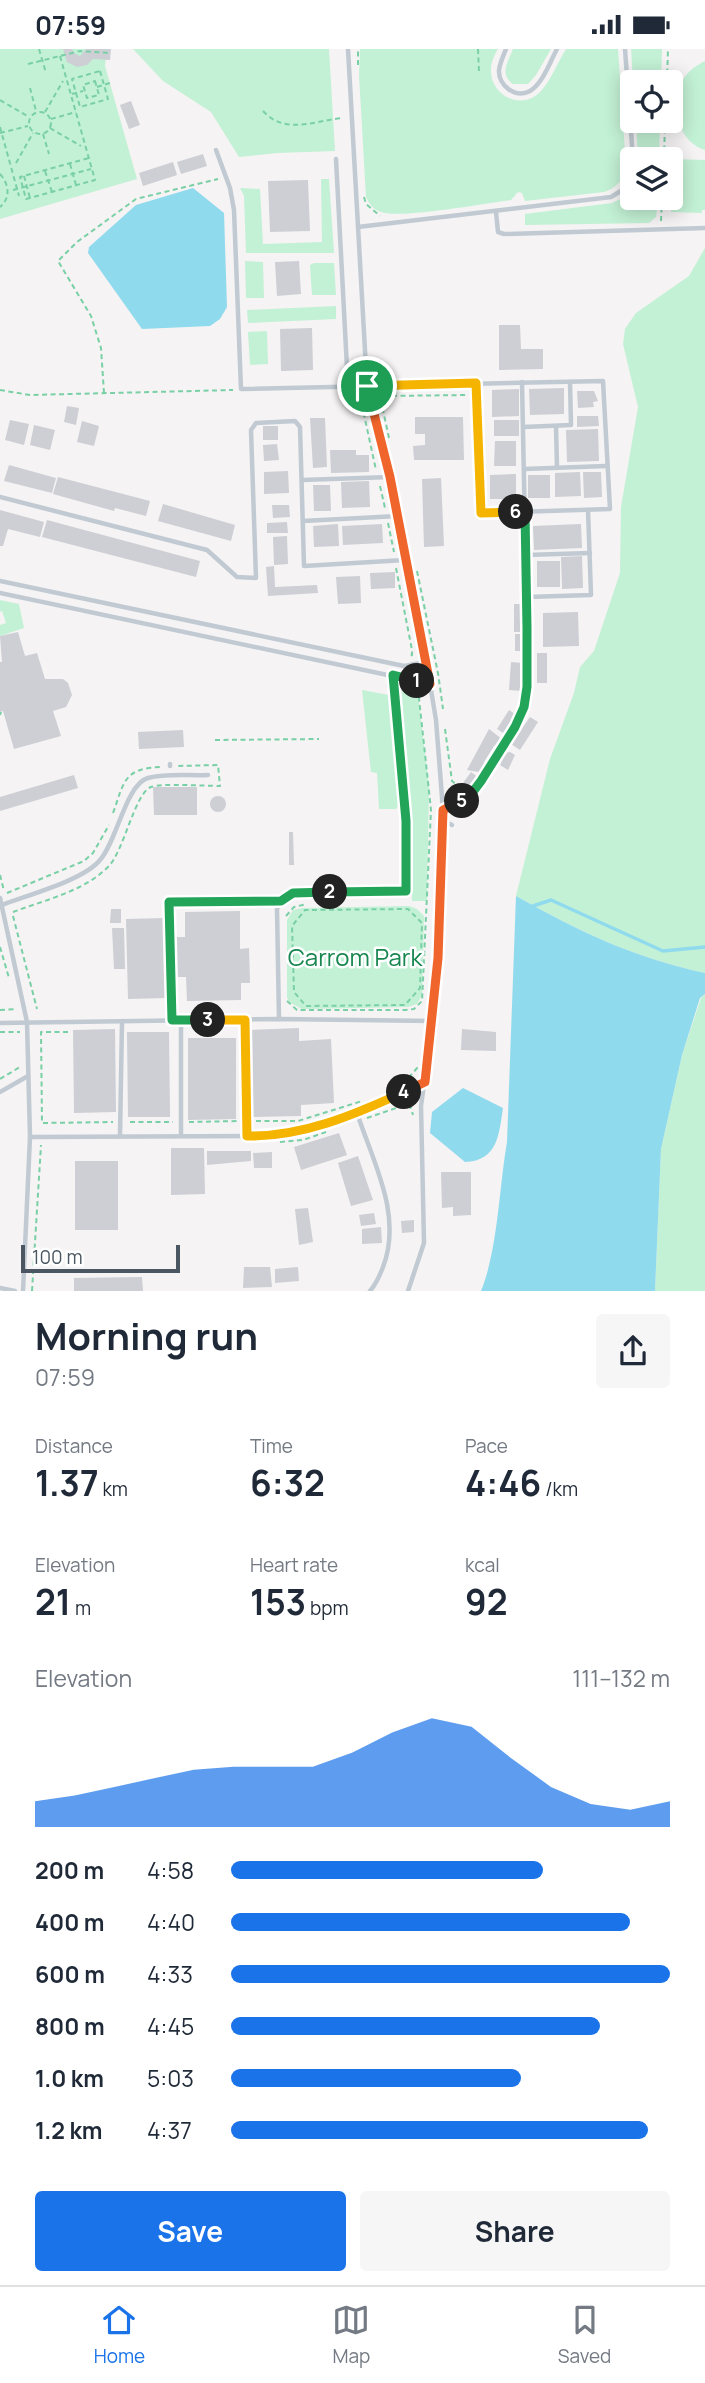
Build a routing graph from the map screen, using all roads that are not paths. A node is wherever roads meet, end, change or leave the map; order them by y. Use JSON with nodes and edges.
{"nodes":[{"id":1,"x":348,"y":49,"type":"edge"},
{"id":2,"x":506,"y":49,"type":"edge"},
{"id":3,"x":557,"y":49,"type":"edge"},
{"id":4,"x":625,"y":49,"type":"edge"},
{"id":5,"x":632,"y":147,"type":"edge"},
{"id":6,"x":216,"y":150,"type":"dead end"},
{"id":7,"x":336,"y":159,"type":"dead end"},
{"id":8,"x":620,"y":191,"type":"edge"},
{"id":9,"x":496,"y":212,"type":"junction"},
{"id":10,"x":358,"y":227,"type":"junction"},
{"id":11,"x":705,"y":228,"type":"edge"},
{"id":12,"x":570,"y":381,"type":"junction"},
{"id":13,"x":522,"y":382,"type":"junction"},
{"id":14,"x":476,"y":383,"type":"junction"},
{"id":15,"x":367,"y":386,"type":"junction"},
{"id":16,"x":348,"y":387,"type":"junction"},
{"id":17,"x":556,"y":426,"type":"junction"},
{"id":18,"x":523,"y":427,"type":"junction"},
{"id":19,"x":607,"y":466,"type":"junction"},
{"id":20,"x":557,"y":468,"type":"junction"},
{"id":21,"x":524,"y":469,"type":"junction"},
{"id":22,"x":390,"y":477,"type":"junction"},
{"id":23,"x":302,"y":480,"type":"junction"},
{"id":24,"x":0,"y":497,"type":"edge"},
{"id":25,"x":587,"y":510,"type":"junction"},
{"id":26,"x":525,"y":513,"type":"junction"},
{"id":27,"x":398,"y":516,"type":"junction"},
{"id":28,"x":303,"y":521,"type":"junction"},
{"id":29,"x":590,"y":553,"type":"junction"},
{"id":30,"x":526,"y":555,"type":"junction"},
{"id":31,"x":405,"y":560,"type":"junction"},
{"id":32,"x":0,"y":581,"type":"edge"},
{"id":33,"x":0,"y":593,"type":"edge"},
{"id":34,"x":527,"y":597,"type":"junction"},
{"id":35,"x":426,"y":662,"type":"junction"},
{"id":36,"x":393,"y":675,"type":"junction"},
{"id":37,"x":430,"y":684,"type":"junction"},
{"id":38,"x":208,"y":775,"type":"dead end"},
{"id":39,"x":443,"y":810,"type":"junction"},
{"id":40,"x":442,"y":820,"type":"junction"},
{"id":41,"x":452,"y":825,"type":"dead end"},
{"id":42,"x":0,"y":898,"type":"edge"},
{"id":43,"x":281,"y":901,"type":"junction"},
{"id":44,"x":2,"y":905,"type":"junction"},
{"id":45,"x":279,"y":1019,"type":"junction"},
{"id":46,"x":172,"y":1020,"type":"junction"},
{"id":47,"x":181,"y":1020,"type":"junction"},
{"id":48,"x":245,"y":1020,"type":"junction"},
{"id":49,"x":122,"y":1021,"type":"junction"},
{"id":50,"x":433,"y":1021,"type":"junction"},
{"id":51,"x":27,"y":1022,"type":"junction"},
{"id":52,"x":0,"y":1023,"type":"edge"},
{"id":53,"x":28,"y":1076,"type":"junction"},
{"id":54,"x":425,"y":1082,"type":"junction"},
{"id":55,"x":0,"y":1091,"type":"edge"},
{"id":56,"x":356,"y":1113,"type":"junction"},
{"id":57,"x":181,"y":1135,"type":"junction"},
{"id":58,"x":120,"y":1136,"type":"junction"},
{"id":59,"x":247,"y":1136,"type":"junction"},
{"id":60,"x":30,"y":1137,"type":"junction"},
{"id":61,"x":0,"y":1288,"type":"edge"},
{"id":62,"x":15,"y":1291,"type":"edge"},
{"id":63,"x":23,"y":1291,"type":"edge"},
{"id":64,"x":370,"y":1291,"type":"edge"},
{"id":65,"x":408,"y":1291,"type":"edge"}],
"edges":[{"from":1,"to":10,"type":"lane"},
{"from":2,"to":3,"type":"lane"},
{"from":4,"to":5,"type":"lane"},
{"from":6,"to":16,"type":"lane"},
{"from":7,"to":16,"type":"lane"},
{"from":8,"to":9,"type":"lane"},
{"from":9,"to":10,"type":"lane"},
{"from":9,"to":11,"type":"lane"},
{"from":10,"to":15,"type":"lane"},
{"from":12,"to":13,"type":"lane"},
{"from":12,"to":17,"type":"lane"},
{"from":12,"to":19,"type":"lane"},
{"from":13,"to":14,"type":"lane"},
{"from":13,"to":18,"type":"lane"},
{"from":14,"to":15,"type":"lane"},
{"from":14,"to":26,"type":"lane"},
{"from":15,"to":16,"type":"lane"},
{"from":15,"to":22,"type":"lane"},
{"from":17,"to":18,"type":"lane"},
{"from":17,"to":20,"type":"lane"},
{"from":18,"to":21,"type":"lane"},
{"from":19,"to":20,"type":"lane"},
{"from":19,"to":25,"type":"lane"},
{"from":20,"to":21,"type":"lane"},
{"from":21,"to":26,"type":"lane"},
{"from":22,"to":23,"type":"lane"},
{"from":22,"to":27,"type":"lane"},
{"from":23,"to":24,"type":"lane"},
{"from":23,"to":28,"type":"lane"},
{"from":25,"to":26,"type":"lane"},
{"from":25,"to":29,"type":"lane"},
{"from":26,"to":30,"type":"lane"},
{"from":27,"to":28,"type":"lane"},
{"from":27,"to":31,"type":"lane"},
{"from":28,"to":31,"type":"lane"},
{"from":29,"to":30,"type":"lane"},
{"from":29,"to":34,"type":"lane"},
{"from":30,"to":34,"type":"lane"},
{"from":31,"to":35,"type":"lane"},
{"from":32,"to":35,"type":"lane"},
{"from":33,"to":36,"type":"lane"},
{"from":34,"to":39,"type":"lane"},
{"from":35,"to":37,"type":"lane"},
{"from":36,"to":37,"type":"lane"},
{"from":36,"to":43,"type":"lane"},
{"from":37,"to":39,"type":"lane"},
{"from":38,"to":44,"type":"lane"},
{"from":39,"to":40,"type":"lane"},
{"from":40,"to":41,"type":"lane"},
{"from":40,"to":50,"type":"lane"},
{"from":42,"to":44,"type":"lane"},
{"from":43,"to":45,"type":"lane"},
{"from":43,"to":46,"type":"lane"},
{"from":44,"to":51,"type":"lane"},
{"from":45,"to":48,"type":"lane"},
{"from":45,"to":50,"type":"lane"},
{"from":46,"to":47,"type":"lane"},
{"from":46,"to":49,"type":"lane"},
{"from":47,"to":48,"type":"lane"},
{"from":47,"to":57,"type":"lane"},
{"from":48,"to":59,"type":"lane"},
{"from":49,"to":51,"type":"lane"},
{"from":49,"to":58,"type":"lane"},
{"from":50,"to":54,"type":"lane"},
{"from":51,"to":52,"type":"lane"},
{"from":51,"to":53,"type":"lane"},
{"from":53,"to":55,"type":"lane"},
{"from":53,"to":60,"type":"lane"},
{"from":54,"to":56,"type":"lane"},
{"from":54,"to":65,"type":"lane"},
{"from":56,"to":59,"type":"lane"},
{"from":56,"to":64,"type":"lane"},
{"from":57,"to":58,"type":"lane"},
{"from":57,"to":59,"type":"lane"},
{"from":58,"to":60,"type":"lane"},
{"from":60,"to":63,"type":"lane"},
{"from":61,"to":62,"type":"lane"}]}
